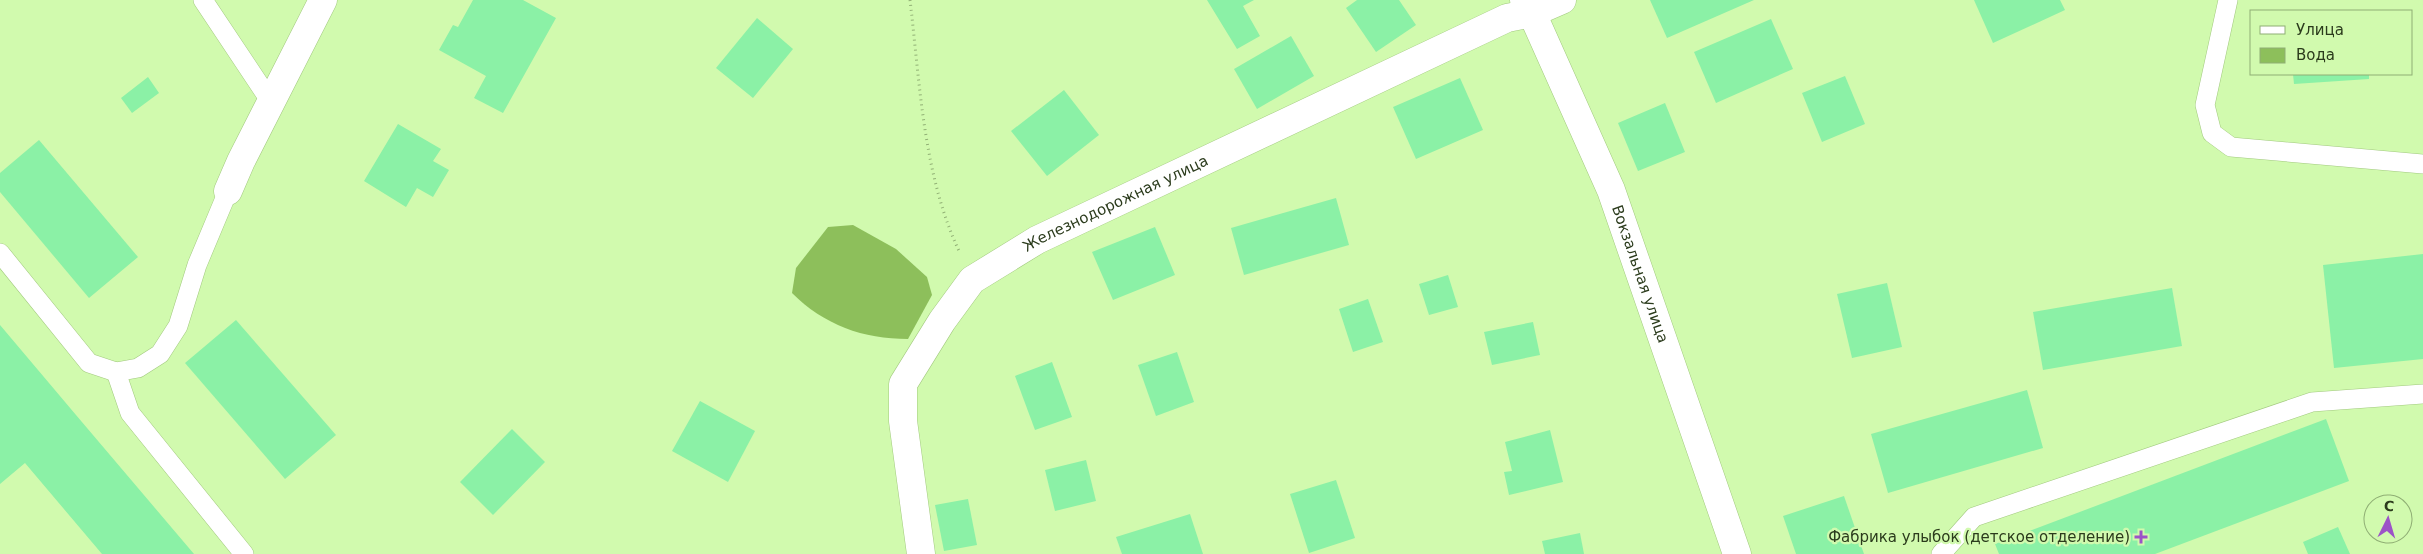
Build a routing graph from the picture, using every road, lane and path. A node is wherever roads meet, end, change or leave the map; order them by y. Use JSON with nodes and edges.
{"nodes":[{"id":1,"x":203,"y":0,"type":"edge"},
{"id":2,"x":323,"y":0,"type":"edge"},
{"id":3,"x":910,"y":0,"type":"edge"},
{"id":4,"x":1562,"y":0,"type":"edge"},
{"id":5,"x":2228,"y":0,"type":"edge"},
{"id":6,"x":1528,"y":6,"type":"edge"},
{"id":7,"x":271,"y":102,"type":"junction"},
{"id":8,"x":2423,"y":164,"type":"edge"},
{"id":9,"x":228,"y":191,"type":"joint"},
{"id":10,"x":0,"y":253,"type":"edge"},
{"id":11,"x":972,"y":280,"type":"junction"},
{"id":12,"x":116,"y":372,"type":"junction"},
{"id":13,"x":2423,"y":394,"type":"edge"},
{"id":14,"x":244,"y":554,"type":"edge"},
{"id":15,"x":921,"y":554,"type":"edge"},
{"id":16,"x":1737,"y":554,"type":"edge"},
{"id":17,"x":1941,"y":554,"type":"edge"}],
"edges":[{"from":1,"to":7,"type":"lane"},
{"from":2,"to":7,"type":"street"},
{"from":3,"to":11,"type":"path"},
{"from":4,"to":6,"type":"street","name":"Железнодорожная улица"},
{"from":5,"to":8,"type":"lane"},
{"from":6,"to":11,"type":"street","name":"Железнодорожная улица"},
{"from":6,"to":16,"type":"street","name":"Вокзальная улица"},
{"from":7,"to":9,"type":"street"},
{"from":9,"to":12,"type":"lane"},
{"from":10,"to":12,"type":"lane"},
{"from":11,"to":15,"type":"street","name":"Железнодорожная улица"},
{"from":12,"to":14,"type":"lane"},
{"from":13,"to":17,"type":"lane"}]}
